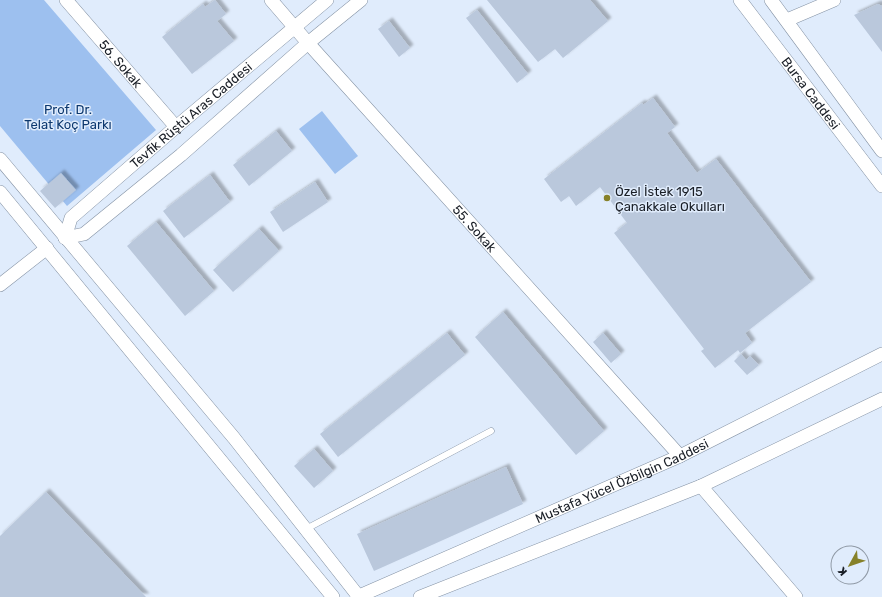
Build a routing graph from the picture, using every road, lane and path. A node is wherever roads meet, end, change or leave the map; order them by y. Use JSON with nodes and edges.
{"nodes":[{"id":1,"x":66,"y":0,"type":"edge"},
{"id":2,"x":271,"y":0,"type":"edge"},
{"id":3,"x":327,"y":0,"type":"edge"},
{"id":4,"x":361,"y":0,"type":"edge"},
{"id":5,"x":740,"y":0,"type":"edge"},
{"id":6,"x":771,"y":0,"type":"edge"},
{"id":7,"x":834,"y":0,"type":"edge"},
{"id":8,"x":787,"y":20,"type":"junction"},
{"id":9,"x":295,"y":28,"type":"junction"},
{"id":10,"x":308,"y":44,"type":"junction"},
{"id":11,"x":176,"y":127,"type":"junction"},
{"id":12,"x":882,"y":151,"type":"edge"},
{"id":13,"x":0,"y":159,"type":"edge"},
{"id":14,"x":882,"y":186,"type":"edge"},
{"id":15,"x":0,"y":192,"type":"edge"},
{"id":16,"x":65,"y":238,"type":"junction"},
{"id":17,"x":47,"y":248,"type":"junction"},
{"id":18,"x":0,"y":285,"type":"edge"},
{"id":19,"x":882,"y":354,"type":"edge"},
{"id":20,"x":882,"y":399,"type":"edge"},
{"id":21,"x":490,"y":432,"type":"dead end"},
{"id":22,"x":680,"y":456,"type":"junction"},
{"id":23,"x":701,"y":486,"type":"junction"},
{"id":24,"x":306,"y":530,"type":"junction"},
{"id":25,"x":333,"y":597,"type":"edge"},
{"id":26,"x":358,"y":597,"type":"edge"},
{"id":27,"x":420,"y":597,"type":"edge"},
{"id":28,"x":796,"y":597,"type":"edge"}],
"edges":[{"from":1,"to":11,"type":"street","name":"56. Sokak"},
{"from":2,"to":9,"type":"street","name":"55. Sokak"},
{"from":3,"to":9,"type":"street","name":"Tevfik Rüştü Aras Caddesi"},
{"from":4,"to":10,"type":"street"},
{"from":5,"to":14,"type":"street","name":"Bursa Caddesi"},
{"from":6,"to":8,"type":"street","name":"Bursa Caddesi"},
{"from":7,"to":8,"type":"street"},
{"from":8,"to":12,"type":"street","name":"Bursa Caddesi"},
{"from":9,"to":10,"type":"street","name":"55. Sokak"},
{"from":9,"to":11,"type":"street","name":"Tevfik Rüştü Aras Caddesi"},
{"from":10,"to":16,"type":"street"},
{"from":10,"to":22,"type":"street","name":"55. Sokak"},
{"from":11,"to":16,"type":"street","name":"Tevfik Rüştü Aras Caddesi"},
{"from":13,"to":16,"type":"street"},
{"from":15,"to":17,"type":"street"},
{"from":16,"to":24,"type":"street"},
{"from":17,"to":18,"type":"street"},
{"from":17,"to":25,"type":"street"},
{"from":19,"to":22,"type":"street","name":"Mustafa Yücel Özbilgin Caddesi"},
{"from":20,"to":23,"type":"street"},
{"from":21,"to":24,"type":"lane"},
{"from":22,"to":26,"type":"street","name":"Mustafa Yücel Özbilgin Caddesi"},
{"from":23,"to":27,"type":"street"},
{"from":23,"to":28,"type":"street"},
{"from":24,"to":26,"type":"street"}]}
